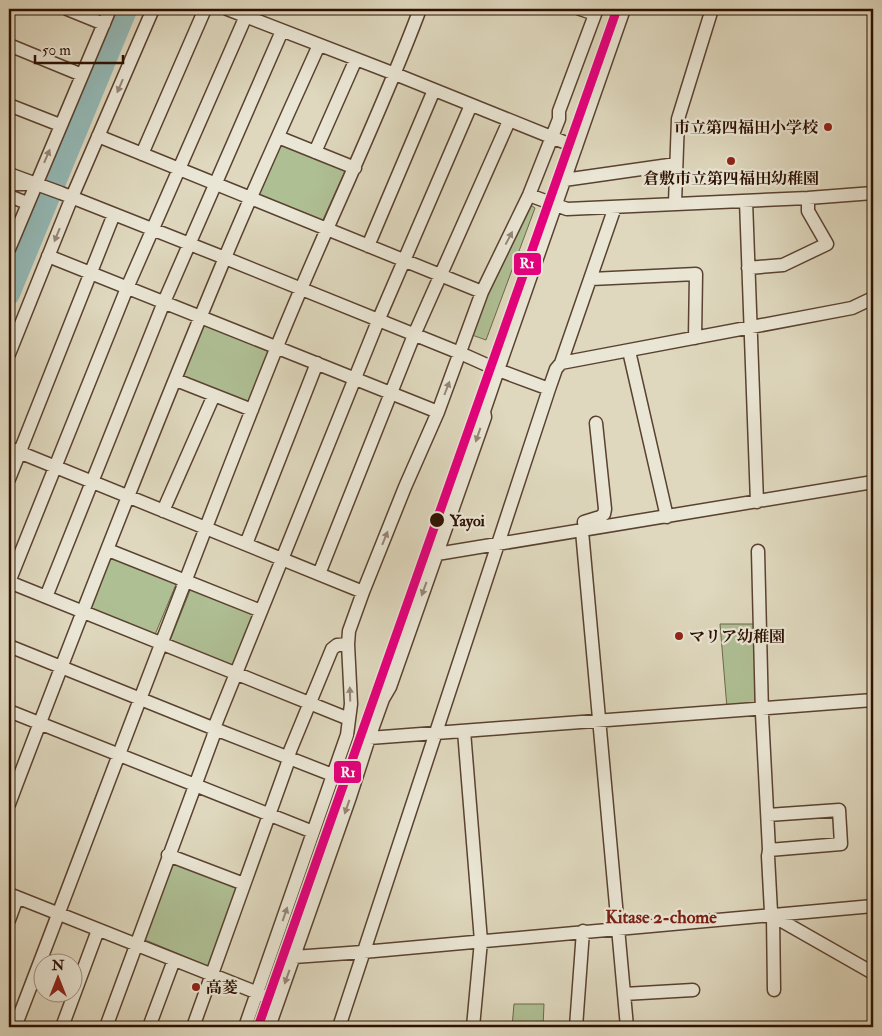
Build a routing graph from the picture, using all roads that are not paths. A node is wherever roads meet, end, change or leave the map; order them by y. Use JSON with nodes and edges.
{"nodes":[{"id":1,"x":67,"y":9,"type":"edge"},
{"id":2,"x":110,"y":9,"type":"edge"},
{"id":3,"x":154,"y":9,"type":"edge"},
{"id":4,"x":206,"y":9,"type":"edge"},
{"id":5,"x":227,"y":9,"type":"edge"},
{"id":6,"x":420,"y":9,"type":"edge"},
{"id":7,"x":580,"y":9,"type":"edge"},
{"id":8,"x":624,"y":9,"type":"edge"},
{"id":9,"x":712,"y":9,"type":"edge"},
{"id":10,"x":596,"y":11,"type":"edge"},
{"id":11,"x":247,"y":13,"type":"edge"},
{"id":12,"x":104,"y":24,"type":"junction"},
{"id":13,"x":282,"y":31,"type":"junction"},
{"id":14,"x":9,"y":45,"type":"edge"},
{"id":15,"x":319,"y":45,"type":"junction"},
{"id":16,"x":356,"y":59,"type":"junction"},
{"id":17,"x":395,"y":74,"type":"junction"},
{"id":18,"x":82,"y":75,"type":"junction"},
{"id":19,"x":434,"y":90,"type":"junction"},
{"id":20,"x":9,"y":105,"type":"edge"},
{"id":21,"x":471,"y":105,"type":"junction"},
{"id":22,"x":509,"y":121,"type":"junction"},
{"id":23,"x":60,"y":125,"type":"junction"},
{"id":24,"x":98,"y":136,"type":"junction"},
{"id":25,"x":278,"y":137,"type":"junction"},
{"id":26,"x":552,"y":138,"type":"junction"},
{"id":27,"x":576,"y":148,"type":"junction"},
{"id":28,"x":316,"y":152,"type":"junction"},
{"id":29,"x":142,"y":154,"type":"junction"},
{"id":30,"x":676,"y":164,"type":"junction"},
{"id":31,"x":355,"y":168,"type":"junction"},
{"id":32,"x":178,"y":170,"type":"junction"},
{"id":33,"x":9,"y":174,"type":"edge"},
{"id":34,"x":564,"y":180,"type":"junction"},
{"id":35,"x":9,"y":184,"type":"edge"},
{"id":36,"x":41,"y":185,"type":"junction"},
{"id":37,"x":216,"y":185,"type":"junction"},
{"id":38,"x":873,"y":193,"type":"edge"},
{"id":39,"x":66,"y":195,"type":"junction"},
{"id":40,"x":530,"y":195,"type":"junction"},
{"id":41,"x":9,"y":196,"type":"edge"},
{"id":42,"x":808,"y":198,"type":"junction"},
{"id":43,"x":251,"y":199,"type":"junction"},
{"id":44,"x":746,"y":201,"type":"junction"},
{"id":45,"x":27,"y":203,"type":"junction"},
{"id":46,"x":675,"y":204,"type":"junction"},
{"id":47,"x":555,"y":206,"type":"junction"},
{"id":48,"x":615,"y":207,"type":"junction"},
{"id":49,"x":114,"y":214,"type":"junction"},
{"id":50,"x":152,"y":229,"type":"junction"},
{"id":51,"x":327,"y":230,"type":"junction"},
{"id":52,"x":190,"y":244,"type":"junction"},
{"id":53,"x":368,"y":246,"type":"junction"},
{"id":54,"x":9,"y":249,"type":"edge"},
{"id":55,"x":48,"y":256,"type":"junction"},
{"id":56,"x":225,"y":258,"type":"junction"},
{"id":57,"x":404,"y":261,"type":"junction"},
{"id":58,"x":748,"y":268,"type":"junction"},
{"id":59,"x":91,"y":274,"type":"junction"},
{"id":60,"x":441,"y":276,"type":"junction"},
{"id":61,"x":591,"y":279,"type":"junction"},
{"id":62,"x":127,"y":288,"type":"junction"},
{"id":63,"x":302,"y":290,"type":"junction"},
{"id":64,"x":482,"y":292,"type":"junction"},
{"id":65,"x":873,"y":298,"type":"edge"},
{"id":66,"x":164,"y":302,"type":"junction"},
{"id":67,"x":201,"y":317,"type":"junction"},
{"id":68,"x":378,"y":321,"type":"junction"},
{"id":69,"x":750,"y":328,"type":"junction"},
{"id":70,"x":414,"y":335,"type":"junction"},
{"id":71,"x":695,"y":338,"type":"junction"},
{"id":72,"x":277,"y":346,"type":"junction"},
{"id":73,"x":629,"y":351,"type":"junction"},
{"id":74,"x":460,"y":352,"type":"junction"},
{"id":75,"x":9,"y":354,"type":"edge"},
{"id":76,"x":317,"y":363,"type":"junction"},
{"id":77,"x":561,"y":363,"type":"junction"},
{"id":78,"x":498,"y":370,"type":"junction"},
{"id":79,"x":355,"y":378,"type":"junction"},
{"id":80,"x":176,"y":380,"type":"junction"},
{"id":81,"x":549,"y":389,"type":"junction"},
{"id":82,"x":392,"y":393,"type":"junction"},
{"id":83,"x":214,"y":395,"type":"junction"},
{"id":84,"x":252,"y":410,"type":"junction"},
{"id":85,"x":438,"y":412,"type":"junction"},
{"id":86,"x":596,"y":423,"type":"dead end"},
{"id":87,"x":14,"y":450,"type":"edge"},
{"id":88,"x":56,"y":467,"type":"junction"},
{"id":89,"x":9,"y":479,"type":"edge"},
{"id":90,"x":92,"y":482,"type":"junction"},
{"id":91,"x":873,"y":482,"type":"edge"},
{"id":92,"x":129,"y":497,"type":"junction"},
{"id":93,"x":757,"y":502,"type":"junction"},
{"id":94,"x":163,"y":511,"type":"junction"},
{"id":95,"x":667,"y":516,"type":"junction"},
{"id":96,"x":206,"y":528,"type":"junction"},
{"id":97,"x":583,"y":530,"type":"junction"},
{"id":98,"x":246,"y":544,"type":"junction"},
{"id":99,"x":498,"y":544,"type":"junction"},
{"id":100,"x":108,"y":550,"type":"junction"},
{"id":101,"x":758,"y":551,"type":"dead end"},
{"id":102,"x":437,"y":554,"type":"junction"},
{"id":103,"x":282,"y":559,"type":"junction"},
{"id":104,"x":319,"y":574,"type":"junction"},
{"id":105,"x":185,"y":581,"type":"junction"},
{"id":106,"x":9,"y":582,"type":"edge"},
{"id":107,"x":363,"y":592,"type":"junction"},
{"id":108,"x":46,"y":597,"type":"junction"},
{"id":109,"x":261,"y":611,"type":"junction"},
{"id":110,"x":83,"y":612,"type":"junction"},
{"id":111,"x":161,"y":643,"type":"junction"},
{"id":112,"x":348,"y":644,"type":"junction"},
{"id":113,"x":9,"y":646,"type":"edge"},
{"id":114,"x":61,"y":667,"type":"junction"},
{"id":115,"x":236,"y":673,"type":"junction"},
{"id":116,"x":139,"y":698,"type":"junction"},
{"id":117,"x":873,"y":700,"type":"edge"},
{"id":118,"x":310,"y":704,"type":"junction"},
{"id":119,"x":763,"y":708,"type":"junction"},
{"id":120,"x":9,"y":711,"type":"edge"},
{"id":121,"x":350,"y":719,"type":"junction"},
{"id":122,"x":598,"y":721,"type":"junction"},
{"id":123,"x":39,"y":724,"type":"junction"},
{"id":124,"x":215,"y":729,"type":"junction"},
{"id":125,"x":464,"y":731,"type":"junction"},
{"id":126,"x":435,"y":732,"type":"junction"},
{"id":127,"x":368,"y":738,"type":"junction"},
{"id":128,"x":118,"y":755,"type":"junction"},
{"id":129,"x":288,"y":758,"type":"junction"},
{"id":130,"x":334,"y":775,"type":"junction"},
{"id":131,"x":354,"y":782,"type":"junction"},
{"id":132,"x":195,"y":785,"type":"junction"},
{"id":133,"x":9,"y":804,"type":"edge"},
{"id":134,"x":268,"y":814,"type":"junction"},
{"id":135,"x":768,"y":815,"type":"junction"},
{"id":136,"x":313,"y":832,"type":"junction"},
{"id":137,"x":769,"y":850,"type":"junction"},
{"id":138,"x":168,"y":855,"type":"junction"},
{"id":139,"x":244,"y":884,"type":"junction"},
{"id":140,"x":13,"y":896,"type":"edge"},
{"id":141,"x":873,"y":906,"type":"edge"},
{"id":142,"x":58,"y":914,"type":"junction"},
{"id":143,"x":773,"y":916,"type":"junction"},
{"id":144,"x":9,"y":920,"type":"edge"},
{"id":145,"x":618,"y":928,"type":"junction"},
{"id":146,"x":98,"y":930,"type":"junction"},
{"id":147,"x":583,"y":931,"type":"junction"},
{"id":148,"x":481,"y":941,"type":"junction"},
{"id":149,"x":136,"y":945,"type":"junction"},
{"id":150,"x":363,"y":952,"type":"junction"},
{"id":151,"x":294,"y":957,"type":"junction"},
{"id":152,"x":174,"y":960,"type":"junction"},
{"id":153,"x":873,"y":973,"type":"edge"},
{"id":154,"x":211,"y":975,"type":"junction"},
{"id":155,"x":693,"y":990,"type":"dead end"},
{"id":156,"x":774,"y":990,"type":"dead end"},
{"id":157,"x":257,"y":993,"type":"junction"},
{"id":158,"x":624,"y":994,"type":"junction"},
{"id":159,"x":278,"y":1001,"type":"junction"},
{"id":160,"x":16,"y":1027,"type":"edge"},
{"id":161,"x":62,"y":1027,"type":"edge"},
{"id":162,"x":106,"y":1027,"type":"edge"},
{"id":163,"x":150,"y":1027,"type":"edge"},
{"id":164,"x":193,"y":1027,"type":"edge"},
{"id":165,"x":245,"y":1027,"type":"edge"},
{"id":166,"x":269,"y":1027,"type":"edge"},
{"id":167,"x":339,"y":1027,"type":"edge"},
{"id":168,"x":473,"y":1027,"type":"edge"},
{"id":169,"x":576,"y":1027,"type":"edge"},
{"id":170,"x":627,"y":1027,"type":"edge"}],
"edges":[{"from":1,"to":12,"type":"street"},
{"from":2,"to":12,"type":"street"},
{"from":3,"to":24,"type":"street","one_way":true},
{"from":4,"to":29,"type":"street"},
{"from":5,"to":11,"type":"street"},
{"from":6,"to":17,"type":"street"},
{"from":7,"to":10,"type":"street"},
{"from":8,"to":27,"type":"street"},
{"from":9,"to":30,"type":"street"},
{"from":10,"to":26,"type":"street"},
{"from":11,"to":13,"type":"street"},
{"from":11,"to":32,"type":"street"},
{"from":12,"to":18,"type":"street"},
{"from":13,"to":15,"type":"street"},
{"from":13,"to":37,"type":"street"},
{"from":14,"to":18,"type":"street"},
{"from":15,"to":16,"type":"street"},
{"from":15,"to":25,"type":"street"},
{"from":16,"to":17,"type":"street"},
{"from":16,"to":28,"type":"street"},
{"from":17,"to":19,"type":"street"},
{"from":17,"to":31,"type":"street"},
{"from":18,"to":23,"type":"street"},
{"from":19,"to":21,"type":"street"},
{"from":19,"to":53,"type":"street"},
{"from":20,"to":23,"type":"street"},
{"from":21,"to":22,"type":"street"},
{"from":21,"to":57,"type":"street"},
{"from":22,"to":26,"type":"street"},
{"from":22,"to":60,"type":"street"},
{"from":36,"to":23,"type":"street","one_way":true},
{"from":24,"to":29,"type":"street"},
{"from":24,"to":39,"type":"street"},
{"from":25,"to":28,"type":"street"},
{"from":25,"to":43,"type":"street"},
{"from":26,"to":27,"type":"street"},
{"from":26,"to":40,"type":"street"},
{"from":27,"to":34,"type":"street"},
{"from":28,"to":31,"type":"street"},
{"from":29,"to":32,"type":"street"},
{"from":30,"to":34,"type":"street"},
{"from":30,"to":46,"type":"street"},
{"from":31,"to":51,"type":"street"},
{"from":32,"to":37,"type":"street"},
{"from":32,"to":50,"type":"street"},
{"from":33,"to":36,"type":"street"},
{"from":34,"to":47,"type":"street"},
{"from":35,"to":36,"type":"street"},
{"from":36,"to":39,"type":"street"},
{"from":36,"to":45,"type":"street"},
{"from":37,"to":43,"type":"street"},
{"from":37,"to":52,"type":"street"},
{"from":38,"to":42,"type":"street"},
{"from":39,"to":49,"type":"street"},
{"from":39,"to":55,"type":"street","one_way":true},
{"from":40,"to":47,"type":"street"},
{"from":64,"to":40,"type":"street","one_way":true},
{"from":41,"to":45,"type":"street"},
{"from":42,"to":44,"type":"street"},
{"from":42,"to":58,"type":"street"},
{"from":43,"to":51,"type":"street"},
{"from":43,"to":56,"type":"street"},
{"from":44,"to":46,"type":"street"},
{"from":44,"to":58,"type":"street"},
{"from":45,"to":54,"type":"street"},
{"from":46,"to":48,"type":"street"},
{"from":47,"to":48,"type":"street"},
{"from":47,"to":78,"type":"street"},
{"from":48,"to":61,"type":"street"},
{"from":49,"to":50,"type":"street"},
{"from":49,"to":59,"type":"street"},
{"from":50,"to":52,"type":"street"},
{"from":50,"to":62,"type":"street"},
{"from":51,"to":53,"type":"street"},
{"from":51,"to":63,"type":"street"},
{"from":52,"to":56,"type":"street"},
{"from":52,"to":66,"type":"street"},
{"from":53,"to":57,"type":"street"},
{"from":55,"to":59,"type":"street"},
{"from":55,"to":75,"type":"street"},
{"from":56,"to":63,"type":"street"},
{"from":56,"to":67,"type":"street"},
{"from":57,"to":60,"type":"street"},
{"from":57,"to":68,"type":"street"},
{"from":58,"to":69,"type":"street"},
{"from":59,"to":62,"type":"street"},
{"from":59,"to":87,"type":"street"},
{"from":60,"to":64,"type":"street"},
{"from":60,"to":70,"type":"street"},
{"from":61,"to":71,"type":"street"},
{"from":61,"to":77,"type":"street"},
{"from":62,"to":66,"type":"street"},
{"from":62,"to":88,"type":"street"},
{"from":63,"to":68,"type":"street"},
{"from":63,"to":72,"type":"street"},
{"from":64,"to":74,"type":"street"},
{"from":65,"to":69,"type":"street"},
{"from":66,"to":67,"type":"street"},
{"from":66,"to":90,"type":"street"},
{"from":67,"to":72,"type":"street"},
{"from":67,"to":80,"type":"street"},
{"from":68,"to":70,"type":"street"},
{"from":68,"to":79,"type":"street"},
{"from":69,"to":71,"type":"street"},
{"from":69,"to":93,"type":"street"},
{"from":70,"to":74,"type":"street"},
{"from":70,"to":82,"type":"street"},
{"from":71,"to":73,"type":"street"},
{"from":72,"to":76,"type":"street"},
{"from":72,"to":84,"type":"street"},
{"from":73,"to":77,"type":"street"},
{"from":73,"to":95,"type":"street"},
{"from":74,"to":78,"type":"street"},
{"from":85,"to":74,"type":"street","one_way":true},
{"from":76,"to":79,"type":"street"},
{"from":76,"to":98,"type":"street"},
{"from":77,"to":81,"type":"street"},
{"from":78,"to":81,"type":"street"},
{"from":78,"to":102,"type":"street","one_way":true},
{"from":79,"to":82,"type":"street"},
{"from":79,"to":103,"type":"street"},
{"from":80,"to":83,"type":"street"},
{"from":80,"to":92,"type":"street"},
{"from":81,"to":99,"type":"street"},
{"from":82,"to":85,"type":"street"},
{"from":82,"to":104,"type":"street"},
{"from":83,"to":84,"type":"street"},
{"from":83,"to":94,"type":"street"},
{"from":84,"to":96,"type":"street"},
{"from":107,"to":85,"type":"street","one_way":true},
{"from":86,"to":97,"type":"street"},
{"from":87,"to":88,"type":"street"},
{"from":87,"to":89,"type":"street"},
{"from":88,"to":90,"type":"street"},
{"from":88,"to":106,"type":"street"},
{"from":90,"to":92,"type":"street"},
{"from":90,"to":108,"type":"street"},
{"from":91,"to":93,"type":"street"},
{"from":92,"to":94,"type":"street"},
{"from":92,"to":100,"type":"street"},
{"from":93,"to":95,"type":"street"},
{"from":94,"to":96,"type":"street"},
{"from":95,"to":97,"type":"street"},
{"from":96,"to":98,"type":"street"},
{"from":96,"to":105,"type":"street"},
{"from":97,"to":99,"type":"street"},
{"from":97,"to":122,"type":"street"},
{"from":98,"to":103,"type":"street"},
{"from":99,"to":102,"type":"street"},
{"from":99,"to":126,"type":"street"},
{"from":100,"to":105,"type":"street"},
{"from":100,"to":110,"type":"street"},
{"from":101,"to":119,"type":"street"},
{"from":102,"to":127,"type":"street","one_way":true},
{"from":103,"to":104,"type":"street"},
{"from":103,"to":109,"type":"street"},
{"from":104,"to":107,"type":"street"},
{"from":105,"to":109,"type":"street"},
{"from":105,"to":111,"type":"street"},
{"from":106,"to":108,"type":"street"},
{"from":107,"to":112,"type":"street"},
{"from":108,"to":110,"type":"street"},
{"from":109,"to":115,"type":"street"},
{"from":110,"to":111,"type":"street"},
{"from":110,"to":114,"type":"street"},
{"from":111,"to":115,"type":"street"},
{"from":111,"to":116,"type":"street"},
{"from":112,"to":118,"type":"street"},
{"from":121,"to":112,"type":"street","one_way":true},
{"from":113,"to":114,"type":"street"},
{"from":114,"to":116,"type":"street"},
{"from":114,"to":123,"type":"street"},
{"from":115,"to":118,"type":"street"},
{"from":115,"to":124,"type":"street"},
{"from":116,"to":124,"type":"street"},
{"from":116,"to":128,"type":"street"},
{"from":117,"to":119,"type":"street"},
{"from":118,"to":121,"type":"street"},
{"from":118,"to":129,"type":"street"},
{"from":119,"to":122,"type":"street"},
{"from":119,"to":135,"type":"street"},
{"from":120,"to":123,"type":"street"},
{"from":121,"to":130,"type":"street"},
{"from":122,"to":125,"type":"street"},
{"from":122,"to":145,"type":"street"},
{"from":123,"to":128,"type":"street"},
{"from":123,"to":133,"type":"street"},
{"from":124,"to":129,"type":"street"},
{"from":124,"to":132,"type":"street"},
{"from":125,"to":126,"type":"street"},
{"from":125,"to":148,"type":"street"},
{"from":126,"to":127,"type":"street"},
{"from":126,"to":150,"type":"street"},
{"from":127,"to":131,"type":"street"},
{"from":128,"to":132,"type":"street"},
{"from":128,"to":142,"type":"street"},
{"from":129,"to":130,"type":"street"},
{"from":129,"to":134,"type":"street"},
{"from":130,"to":131,"type":"street"},
{"from":130,"to":136,"type":"street"},
{"from":131,"to":151,"type":"street","one_way":true},
{"from":132,"to":134,"type":"street"},
{"from":132,"to":138,"type":"street"},
{"from":134,"to":136,"type":"street"},
{"from":134,"to":139,"type":"street"},
{"from":135,"to":137,"type":"street"},
{"from":135,"to":137,"type":"street"},
{"from":157,"to":136,"type":"street","one_way":true},
{"from":137,"to":143,"type":"street"},
{"from":138,"to":139,"type":"street"},
{"from":138,"to":149,"type":"street"},
{"from":139,"to":154,"type":"street"},
{"from":140,"to":142,"type":"street"},
{"from":140,"to":144,"type":"street"},
{"from":141,"to":143,"type":"street"},
{"from":142,"to":146,"type":"street"},
{"from":142,"to":160,"type":"street"},
{"from":143,"to":145,"type":"street"},
{"from":143,"to":153,"type":"street"},
{"from":143,"to":156,"type":"street"},
{"from":145,"to":147,"type":"street"},
{"from":145,"to":158,"type":"street"},
{"from":146,"to":149,"type":"street"},
{"from":146,"to":161,"type":"street"},
{"from":147,"to":148,"type":"street"},
{"from":147,"to":169,"type":"street"},
{"from":148,"to":150,"type":"street"},
{"from":148,"to":168,"type":"street"},
{"from":149,"to":152,"type":"street"},
{"from":149,"to":162,"type":"street"},
{"from":150,"to":151,"type":"street"},
{"from":150,"to":167,"type":"street"},
{"from":151,"to":159,"type":"street","one_way":true},
{"from":152,"to":154,"type":"street"},
{"from":152,"to":163,"type":"street"},
{"from":154,"to":157,"type":"street"},
{"from":154,"to":164,"type":"street"},
{"from":155,"to":158,"type":"street"},
{"from":157,"to":159,"type":"street"},
{"from":157,"to":165,"type":"street"},
{"from":158,"to":170,"type":"street"},
{"from":159,"to":166,"type":"street"}]}
